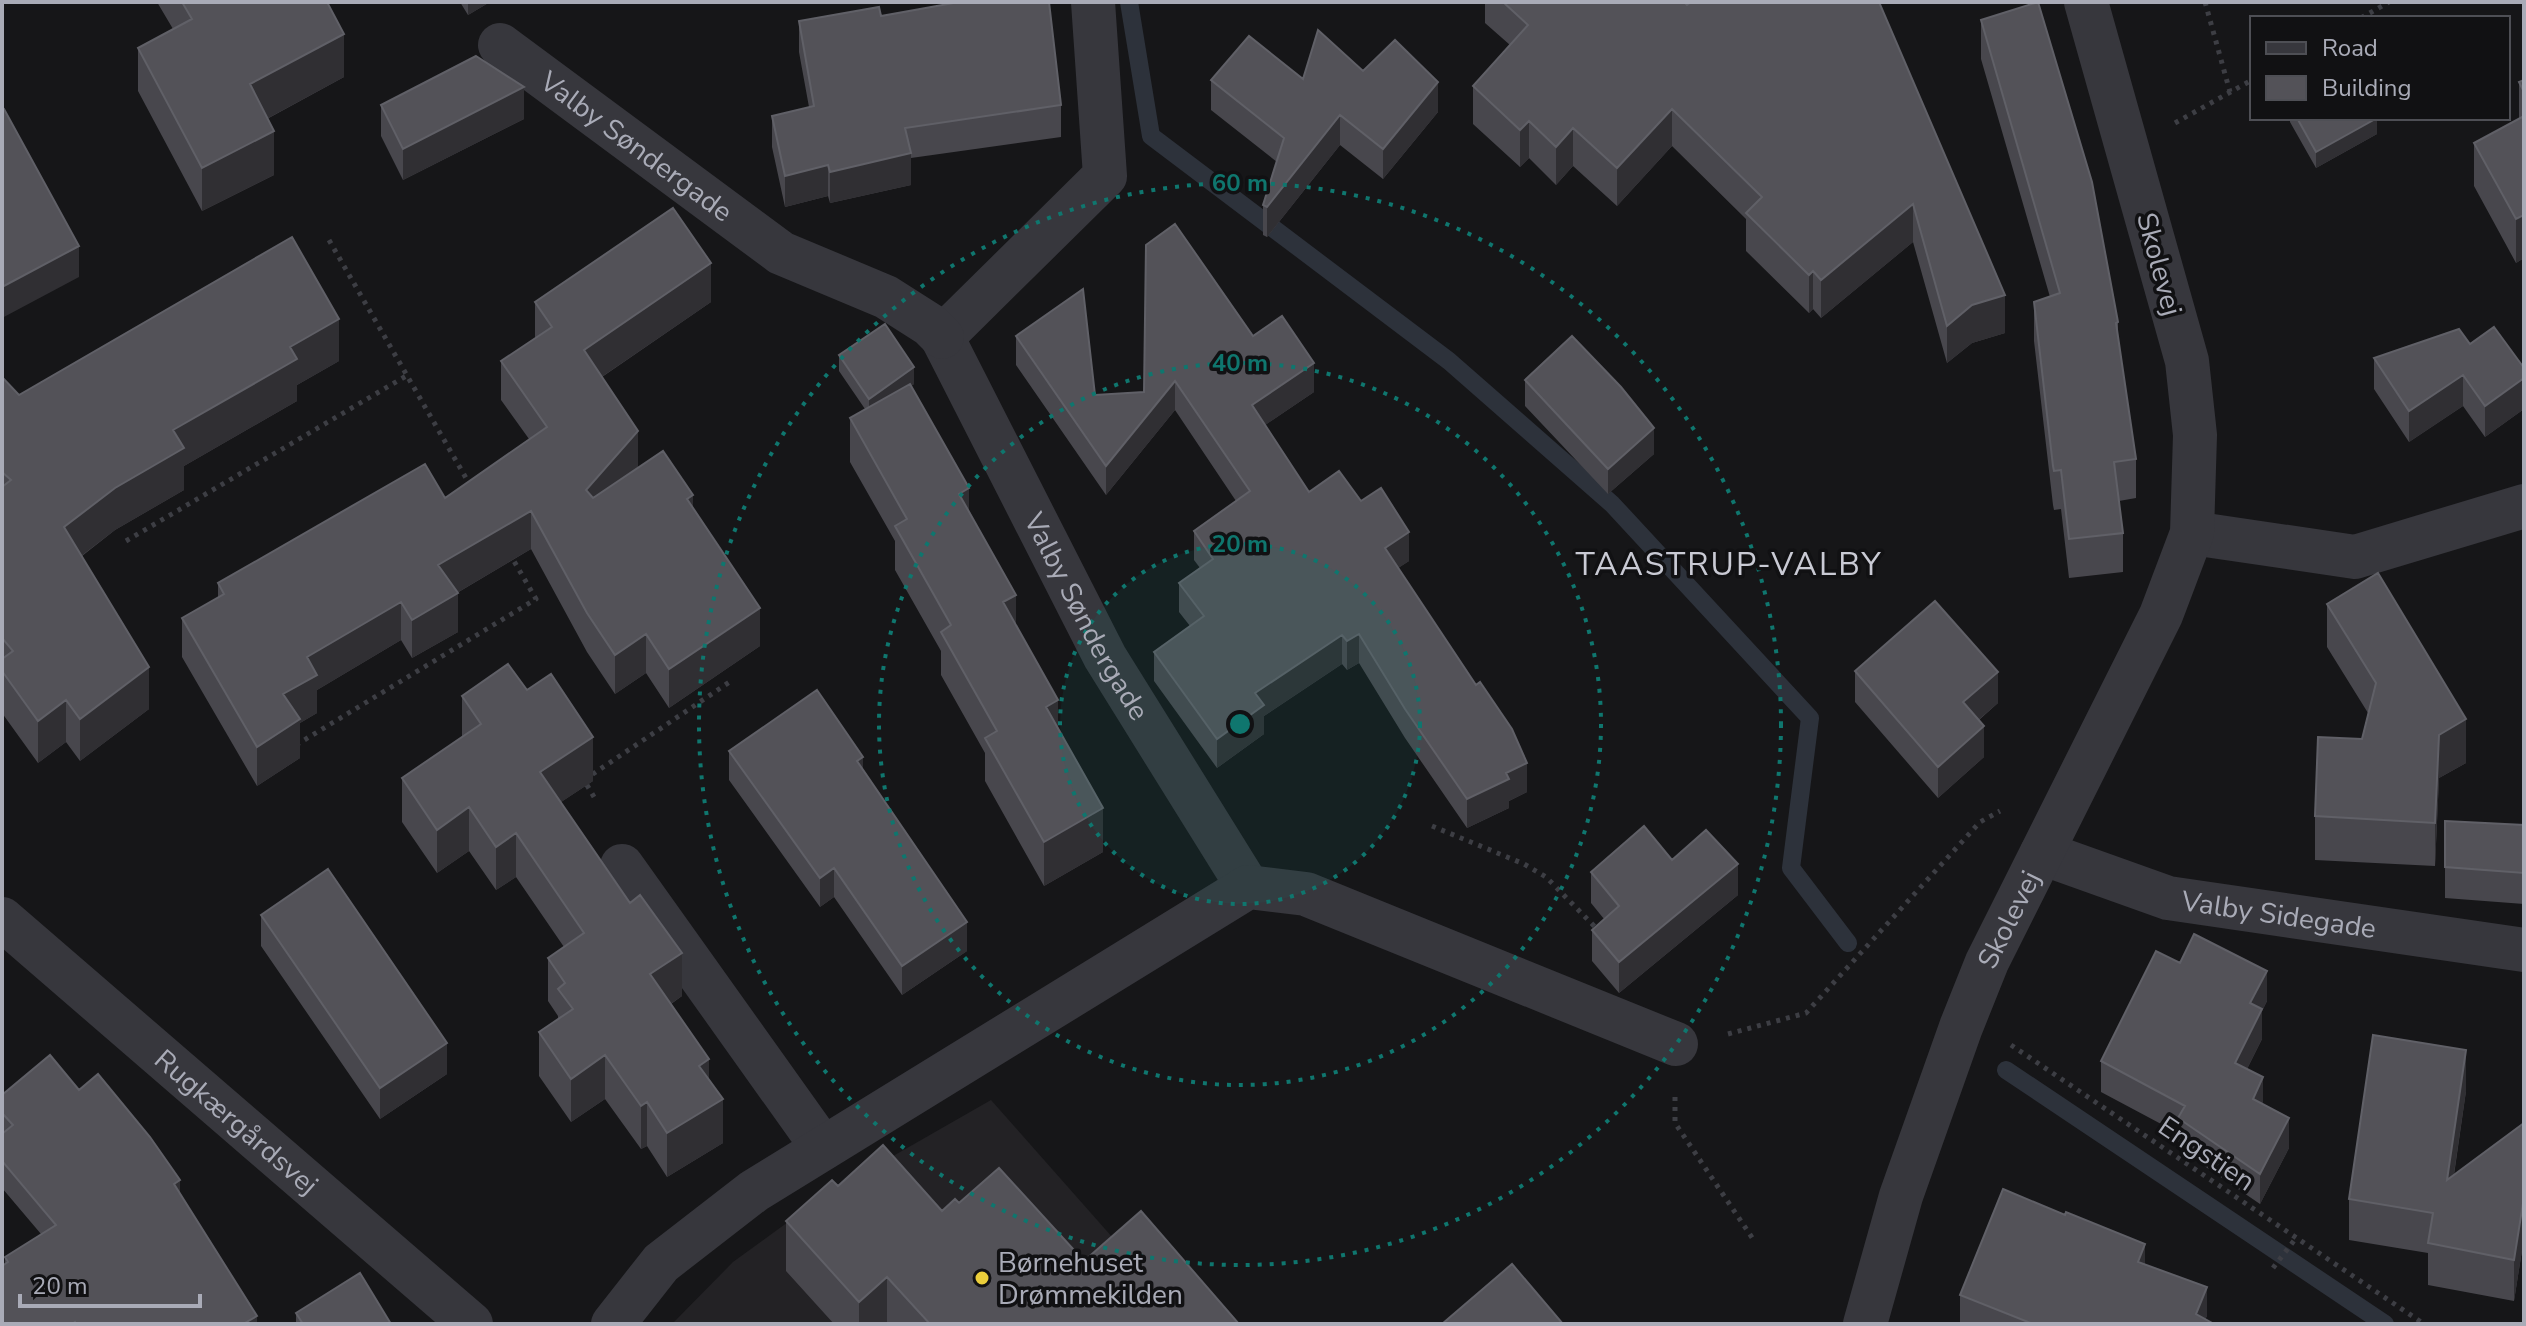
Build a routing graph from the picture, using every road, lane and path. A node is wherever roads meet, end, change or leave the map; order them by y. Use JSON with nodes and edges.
{"nodes":[{"id":1,"x":1093,"y":2,"type":"edge"},
{"id":2,"x":2086,"y":2,"type":"edge"},
{"id":3,"x":2205,"y":2,"type":"edge"},
{"id":4,"x":2389,"y":2,"type":"edge"},
{"id":5,"x":2364,"y":16,"type":"edge"},
{"id":6,"x":500,"y":45,"type":"dead end"},
{"id":7,"x":2250,"y":81,"type":"edge"},
{"id":8,"x":2230,"y":92,"type":"junction"},
{"id":9,"x":2129,"y":149,"type":"junction"},
{"id":10,"x":329,"y":240,"type":"dead end"},
{"id":11,"x":942,"y":337,"type":"junction"},
{"id":12,"x":406,"y":376,"type":"junction"},
{"id":13,"x":475,"y":494,"type":"edge"},
{"id":14,"x":2524,"y":506,"type":"edge"},
{"id":15,"x":2192,"y":533,"type":"junction"},
{"id":16,"x":126,"y":541,"type":"dead end"},
{"id":17,"x":505,"y":547,"type":"edge"},
{"id":18,"x":731,"y":681,"type":"dead end"},
{"id":19,"x":294,"y":746,"type":"edge"},
{"id":20,"x":594,"y":797,"type":"dead end"},
{"id":21,"x":2006,"y":809,"type":"dead end"},
{"id":22,"x":1432,"y":826,"type":"dead end"},
{"id":23,"x":2042,"y":853,"type":"junction"},
{"id":24,"x":622,"y":866,"type":"dead end"},
{"id":25,"x":1248,"y":887,"type":"junction"},
{"id":26,"x":2,"y":919,"type":"edge"},
{"id":27,"x":1607,"y":940,"type":"edge"},
{"id":28,"x":2524,"y":950,"type":"edge"},
{"id":29,"x":1961,"y":1027,"type":"junction"},
{"id":30,"x":1676,"y":1044,"type":"junction"},
{"id":31,"x":823,"y":1148,"type":"junction"},
{"id":32,"x":2296,"y":1238,"type":"junction"},
{"id":33,"x":1755,"y":1242,"type":"dead end"},
{"id":34,"x":2273,"y":1268,"type":"dead end"},
{"id":35,"x":471,"y":1324,"type":"edge"},
{"id":36,"x":613,"y":1324,"type":"edge"},
{"id":37,"x":1865,"y":1324,"type":"edge"},
{"id":38,"x":2424,"y":1324,"type":"edge"}],
"edges":[{"from":1,"to":11,"type":"street"},
{"from":2,"to":9,"type":"street","name":"Skolevej"},
{"from":3,"to":8,"type":"path"},
{"from":4,"to":5,"type":"path"},
{"from":6,"to":11,"type":"street","name":"Valby Søndergade"},
{"from":7,"to":8,"type":"path"},
{"from":8,"to":9,"type":"path"},
{"from":9,"to":15,"type":"street","name":"Skolevej"},
{"from":10,"to":12,"type":"path"},
{"from":11,"to":25,"type":"street","name":"Valby Søndergade"},
{"from":12,"to":13,"type":"path"},
{"from":12,"to":16,"type":"path"},
{"from":14,"to":15,"type":"street"},
{"from":15,"to":23,"type":"street","name":"Skolevej"},
{"from":17,"to":19,"type":"path"},
{"from":18,"to":20,"type":"path"},
{"from":21,"to":30,"type":"path"},
{"from":22,"to":27,"type":"path"},
{"from":23,"to":28,"type":"street","name":"Valby Sidegade"},
{"from":23,"to":29,"type":"street","name":"Skolevej"},
{"from":24,"to":31,"type":"street"},
{"from":25,"to":30,"type":"street"},
{"from":25,"to":31,"type":"street"},
{"from":26,"to":35,"type":"street","name":"Rugkærgårdsvej"},
{"from":29,"to":32,"type":"path","name":"Engstien"},
{"from":29,"to":37,"type":"street","name":"Skolevej"},
{"from":30,"to":33,"type":"path"},
{"from":31,"to":36,"type":"street"},
{"from":32,"to":34,"type":"path"},
{"from":32,"to":38,"type":"path","name":"Engstien"}]}
